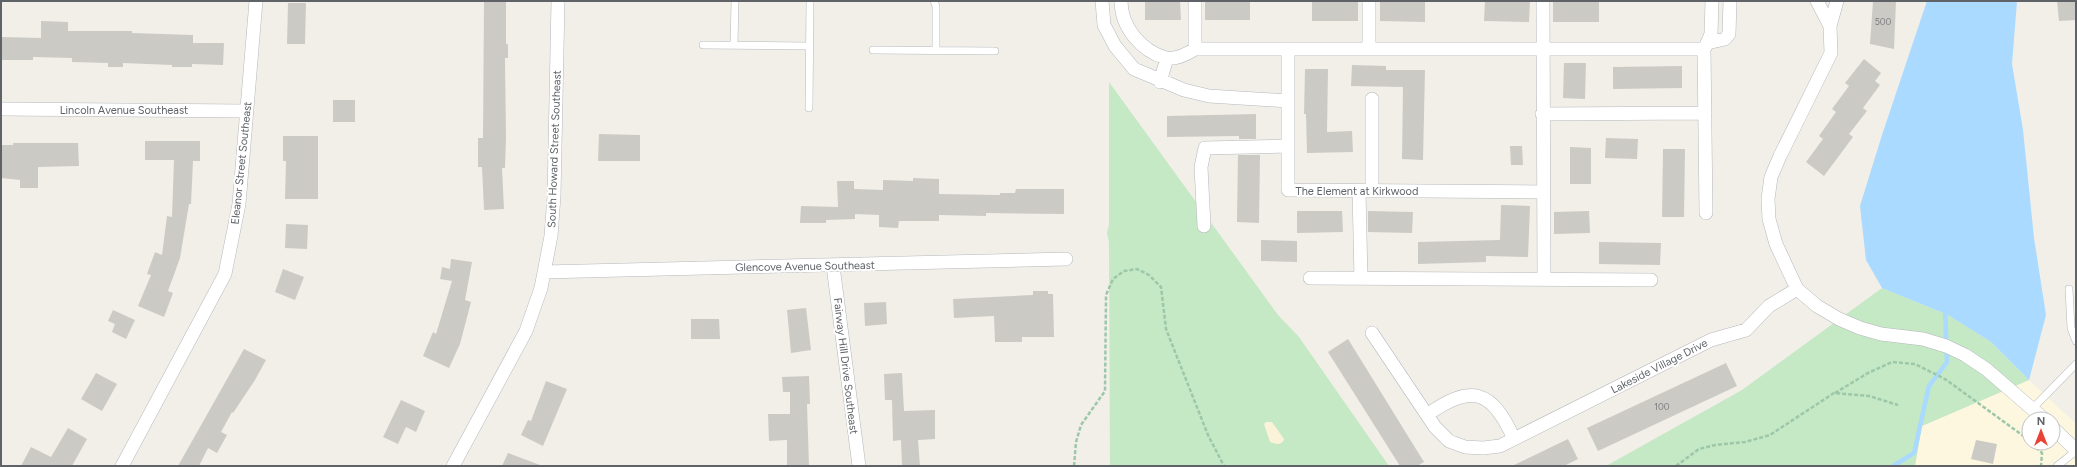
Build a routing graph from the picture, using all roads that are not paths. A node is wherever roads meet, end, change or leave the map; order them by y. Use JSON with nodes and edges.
{"nodes":[{"id":1,"x":256,"y":1,"type":"edge"},
{"id":2,"x":558,"y":1,"type":"edge"},
{"id":3,"x":735,"y":1,"type":"edge"},
{"id":4,"x":810,"y":1,"type":"edge"},
{"id":5,"x":934,"y":1,"type":"edge"},
{"id":6,"x":1102,"y":1,"type":"edge"},
{"id":7,"x":1121,"y":1,"type":"edge"},
{"id":8,"x":1195,"y":1,"type":"edge"},
{"id":9,"x":1369,"y":1,"type":"edge"},
{"id":10,"x":1542,"y":1,"type":"edge"},
{"id":11,"x":1712,"y":1,"type":"edge"},
{"id":12,"x":1730,"y":1,"type":"edge"},
{"id":13,"x":1817,"y":1,"type":"edge"},
{"id":14,"x":1838,"y":1,"type":"edge"},
{"id":15,"x":1830,"y":26,"type":"junction"},
{"id":16,"x":703,"y":45,"type":"dead end"},
{"id":17,"x":734,"y":45,"type":"junction"},
{"id":18,"x":809,"y":46,"type":"junction"},
{"id":19,"x":1706,"y":46,"type":"junction"},
{"id":20,"x":1288,"y":49,"type":"junction"},
{"id":21,"x":1369,"y":49,"type":"junction"},
{"id":22,"x":1542,"y":49,"type":"junction"},
{"id":23,"x":873,"y":50,"type":"dead end"},
{"id":24,"x":1195,"y":50,"type":"junction"},
{"id":25,"x":936,"y":51,"type":"junction"},
{"id":26,"x":995,"y":51,"type":"dead end"},
{"id":27,"x":1167,"y":58,"type":"junction"},
{"id":28,"x":1160,"y":82,"type":"junction"},
{"id":29,"x":1372,"y":99,"type":"dead end"},
{"id":30,"x":1288,"y":101,"type":"junction"},
{"id":31,"x":809,"y":108,"type":"dead end"},
{"id":32,"x":1,"y":109,"type":"edge"},
{"id":33,"x":246,"y":111,"type":"junction"},
{"id":34,"x":1705,"y":113,"type":"junction"},
{"id":35,"x":1542,"y":114,"type":"junction"},
{"id":36,"x":1288,"y":146,"type":"junction"},
{"id":37,"x":1359,"y":191,"type":"junction"},
{"id":38,"x":1372,"y":191,"type":"junction"},
{"id":39,"x":1543,"y":192,"type":"junction"},
{"id":40,"x":1706,"y":213,"type":"dead end"},
{"id":41,"x":1204,"y":226,"type":"dead end"},
{"id":42,"x":1066,"y":259,"type":"dead end"},
{"id":43,"x":833,"y":266,"type":"junction"},
{"id":44,"x":544,"y":272,"type":"junction"},
{"id":45,"x":1310,"y":278,"type":"dead end"},
{"id":46,"x":1361,"y":278,"type":"junction"},
{"id":47,"x":1544,"y":280,"type":"junction"},
{"id":48,"x":1651,"y":280,"type":"dead end"},
{"id":49,"x":1797,"y":288,"type":"junction"},
{"id":50,"x":2069,"y":288,"type":"dead end"},
{"id":51,"x":1372,"y":333,"type":"dead end"},
{"id":52,"x":2076,"y":341,"type":"edge"},
{"id":53,"x":2076,"y":364,"type":"edge"},
{"id":54,"x":2033,"y":408,"type":"junction"},
{"id":55,"x":2036,"y":411,"type":"edge"},
{"id":56,"x":1427,"y":415,"type":"junction"},
{"id":57,"x":2061,"y":436,"type":"edge"},
{"id":58,"x":1514,"y":439,"type":"junction"},
{"id":59,"x":2076,"y":451,"type":"edge"},
{"id":60,"x":122,"y":466,"type":"edge"},
{"id":61,"x":453,"y":466,"type":"edge"},
{"id":62,"x":859,"y":466,"type":"edge"},
{"id":63,"x":2057,"y":466,"type":"edge"}],
"edges":[{"from":1,"to":33,"type":"street","name":"Eleanor Street Southeast"},
{"from":2,"to":44,"type":"street","name":"South Howard Street Southeast"},
{"from":3,"to":17,"type":"lane"},
{"from":4,"to":18,"type":"lane"},
{"from":5,"to":25,"type":"lane"},
{"from":6,"to":28,"type":"street"},
{"from":7,"to":27,"type":"street"},
{"from":8,"to":24,"type":"street"},
{"from":9,"to":21,"type":"street"},
{"from":10,"to":22,"type":"street"},
{"from":11,"to":19,"type":"street"},
{"from":12,"to":19,"type":"street"},
{"from":13,"to":15,"type":"street"},
{"from":14,"to":15,"type":"street"},
{"from":15,"to":49,"type":"street"},
{"from":16,"to":17,"type":"lane"},
{"from":17,"to":18,"type":"lane"},
{"from":18,"to":31,"type":"lane"},
{"from":19,"to":22,"type":"street"},
{"from":19,"to":34,"type":"street"},
{"from":20,"to":21,"type":"street"},
{"from":20,"to":24,"type":"street"},
{"from":20,"to":30,"type":"street","name":"The Element at Kirkwood"},
{"from":21,"to":22,"type":"street"},
{"from":22,"to":35,"type":"street"},
{"from":23,"to":25,"type":"lane"},
{"from":24,"to":27,"type":"street"},
{"from":25,"to":26,"type":"lane"},
{"from":27,"to":28,"type":"street"},
{"from":28,"to":30,"type":"street"},
{"from":29,"to":38,"type":"street"},
{"from":30,"to":36,"type":"street","name":"The Element at Kirkwood"},
{"from":32,"to":33,"type":"street","name":"Lincoln Avenue Southeast"},
{"from":33,"to":60,"type":"street","name":"Eleanor Street Southeast"},
{"from":34,"to":35,"type":"street"},
{"from":34,"to":40,"type":"street"},
{"from":35,"to":39,"type":"street"},
{"from":36,"to":37,"type":"street","name":"The Element at Kirkwood"},
{"from":36,"to":41,"type":"street"},
{"from":37,"to":38,"type":"street","name":"The Element at Kirkwood"},
{"from":37,"to":46,"type":"street"},
{"from":38,"to":39,"type":"street","name":"The Element at Kirkwood"},
{"from":39,"to":47,"type":"street"},
{"from":42,"to":43,"type":"street","name":"Glencove Avenue Southeast"},
{"from":43,"to":44,"type":"street","name":"Glencove Avenue Southeast"},
{"from":43,"to":62,"type":"street","name":"Fairway Hill Drive Southeast"},
{"from":44,"to":61,"type":"street","name":"South Howard Street Southeast"},
{"from":45,"to":46,"type":"street"},
{"from":46,"to":47,"type":"street"},
{"from":47,"to":48,"type":"street"},
{"from":49,"to":54,"type":"street"},
{"from":49,"to":58,"type":"street","name":"Lakeside Village Drive"},
{"from":50,"to":52,"type":"lane"},
{"from":51,"to":56,"type":"street","name":"Lakeside Village Drive"},
{"from":53,"to":54,"type":"lane"},
{"from":54,"to":55,"type":"street"},
{"from":56,"to":58,"type":"street","name":"Lakeside Village Drive"},
{"from":56,"to":58,"type":"street"},
{"from":57,"to":59,"type":"street"},
{"from":59,"to":63,"type":"lane"}]}
